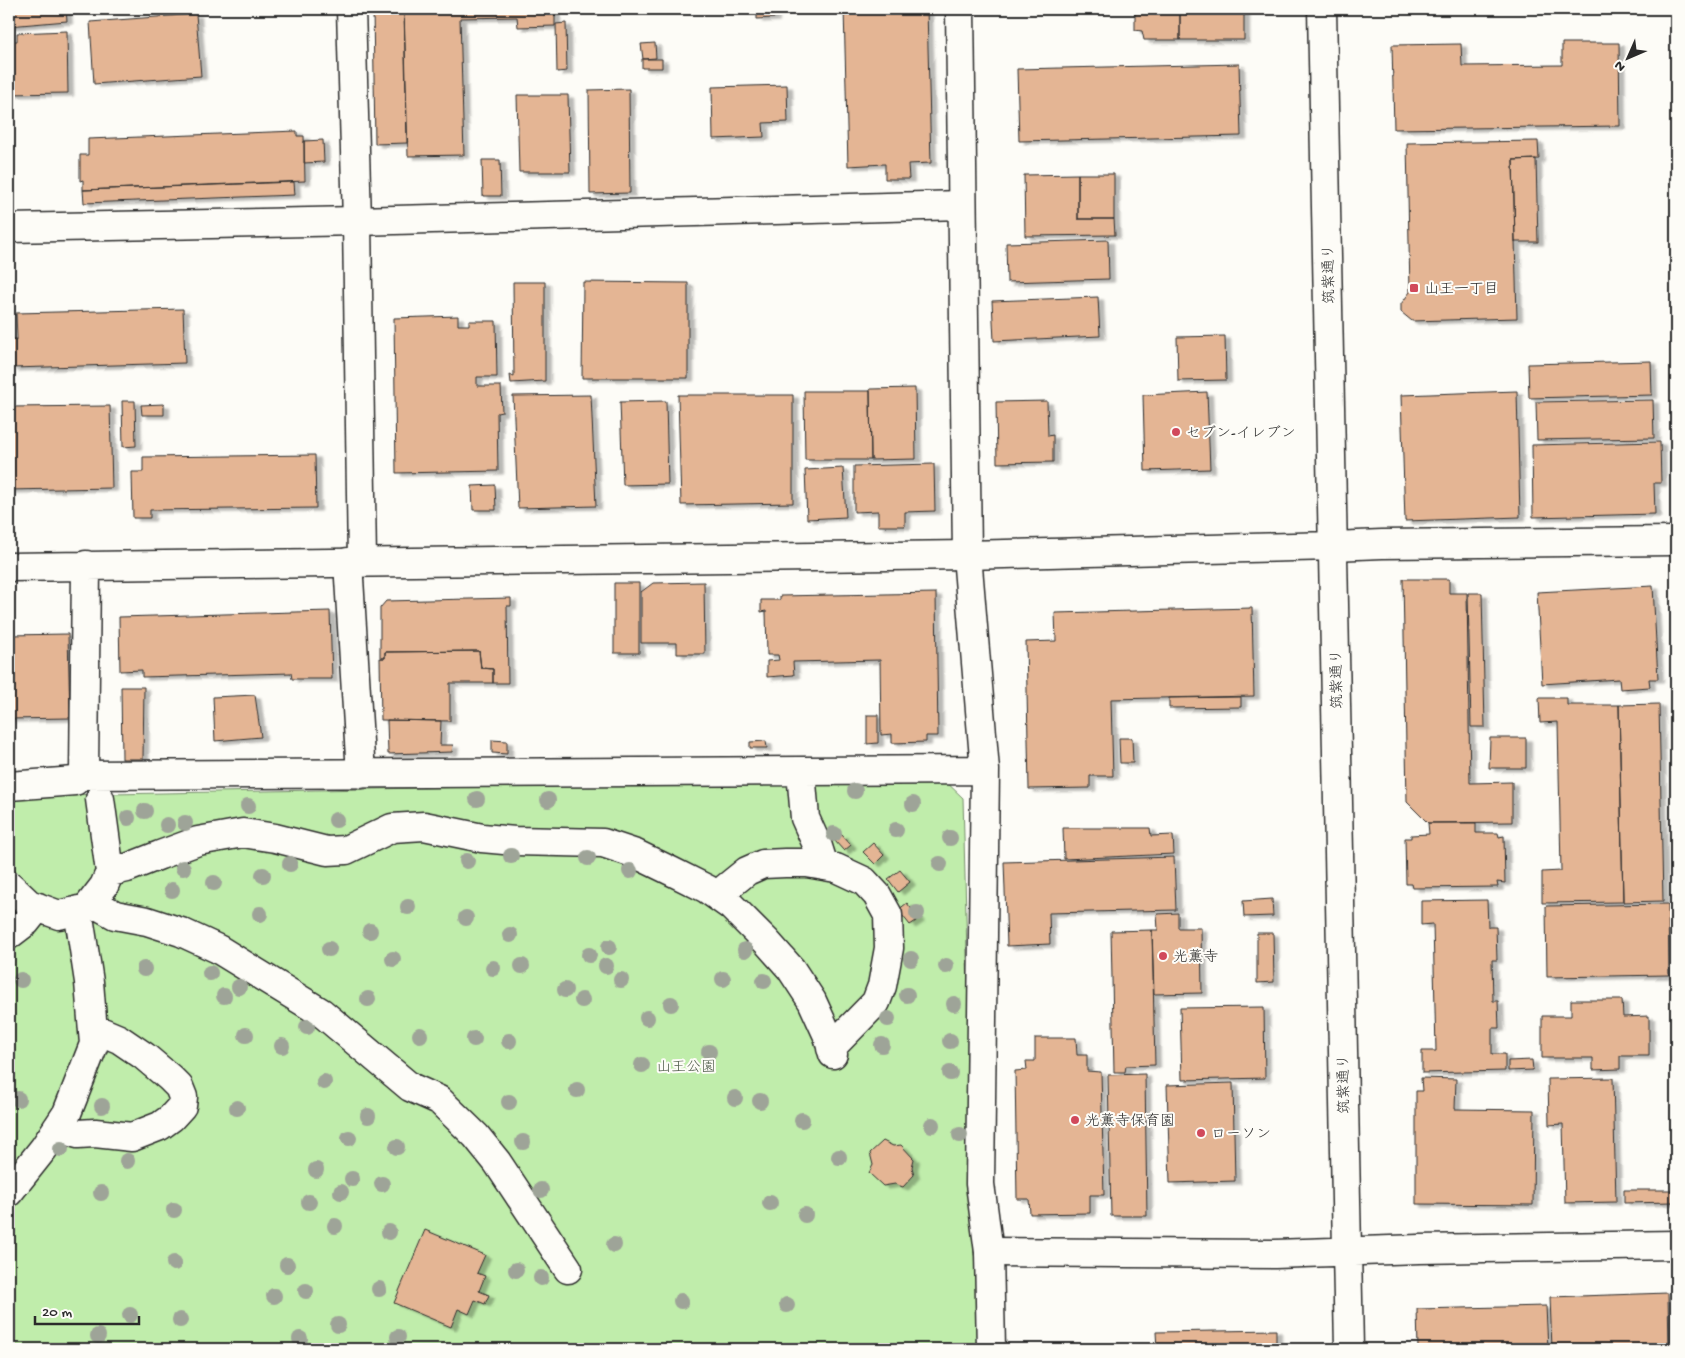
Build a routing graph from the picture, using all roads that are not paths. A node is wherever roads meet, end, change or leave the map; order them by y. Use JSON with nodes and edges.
{"nodes":[{"id":1,"x":351,"y":9,"type":"edge"},
{"id":2,"x":960,"y":9,"type":"edge"},
{"id":3,"x":1322,"y":9,"type":"edge"},
{"id":4,"x":962,"y":205,"type":"junction"},
{"id":5,"x":358,"y":221,"type":"junction"},
{"id":6,"x":9,"y":228,"type":"edge"},
{"id":7,"x":1676,"y":541,"type":"edge"},
{"id":8,"x":1333,"y":546,"type":"junction"},
{"id":9,"x":967,"y":555,"type":"junction"},
{"id":10,"x":355,"y":562,"type":"junction"},
{"id":11,"x":86,"y":564,"type":"junction"},
{"id":12,"x":9,"y":567,"type":"edge"},
{"id":13,"x":985,"y":770,"type":"junction"},
{"id":14,"x":361,"y":774,"type":"junction"},
{"id":15,"x":79,"y":778,"type":"junction"},
{"id":16,"x":802,"y":784,"type":"dead end"},
{"id":17,"x":9,"y":786,"type":"edge"},
{"id":18,"x":100,"y":799,"type":"dead end"},
{"id":19,"x":824,"y":866,"type":"junction"},
{"id":20,"x":110,"y":872,"type":"junction"},
{"id":21,"x":9,"y":885,"type":"edge"},
{"id":22,"x":718,"y":897,"type":"junction"},
{"id":23,"x":85,"y":906,"type":"junction"},
{"id":24,"x":38,"y":907,"type":"junction"},
{"id":25,"x":9,"y":935,"type":"edge"},
{"id":26,"x":93,"y":1028,"type":"junction"},
{"id":27,"x":57,"y":1128,"type":"junction"},
{"id":28,"x":9,"y":1192,"type":"edge"},
{"id":29,"x":1676,"y":1245,"type":"edge"},
{"id":30,"x":1346,"y":1251,"type":"junction"},
{"id":31,"x":989,"y":1252,"type":"junction"},
{"id":32,"x":568,"y":1269,"type":"dead end"},
{"id":33,"x":990,"y":1349,"type":"edge"},
{"id":34,"x":1349,"y":1349,"type":"edge"}],
"edges":[{"from":1,"to":5,"type":"street"},
{"from":2,"to":4,"type":"street"},
{"from":3,"to":8,"type":"street","name":"筑紫通り"},
{"from":4,"to":5,"type":"street"},
{"from":4,"to":9,"type":"street"},
{"from":5,"to":6,"type":"street"},
{"from":5,"to":10,"type":"street"},
{"from":7,"to":8,"type":"street"},
{"from":8,"to":9,"type":"street"},
{"from":8,"to":30,"type":"street","name":"筑紫通り"},
{"from":9,"to":10,"type":"street"},
{"from":9,"to":13,"type":"street"},
{"from":10,"to":11,"type":"street"},
{"from":10,"to":14,"type":"street"},
{"from":11,"to":12,"type":"street"},
{"from":11,"to":15,"type":"street"},
{"from":13,"to":14,"type":"street"},
{"from":13,"to":31,"type":"street"},
{"from":14,"to":15,"type":"street"},
{"from":15,"to":17,"type":"street"},
{"from":16,"to":19,"type":"street"},
{"from":18,"to":20,"type":"street"},
{"from":19,"to":22,"type":"street"},
{"from":19,"to":22,"type":"street"},
{"from":20,"to":22,"type":"street"},
{"from":20,"to":23,"type":"street"},
{"from":21,"to":24,"type":"street"},
{"from":23,"to":24,"type":"street"},
{"from":23,"to":26,"type":"street"},
{"from":23,"to":32,"type":"street"},
{"from":24,"to":25,"type":"street"},
{"from":26,"to":27,"type":"street"},
{"from":26,"to":27,"type":"street"},
{"from":27,"to":28,"type":"street"},
{"from":29,"to":30,"type":"street"},
{"from":30,"to":31,"type":"street"},
{"from":30,"to":34,"type":"street","name":"筑紫通り"},
{"from":31,"to":33,"type":"street"}]}
